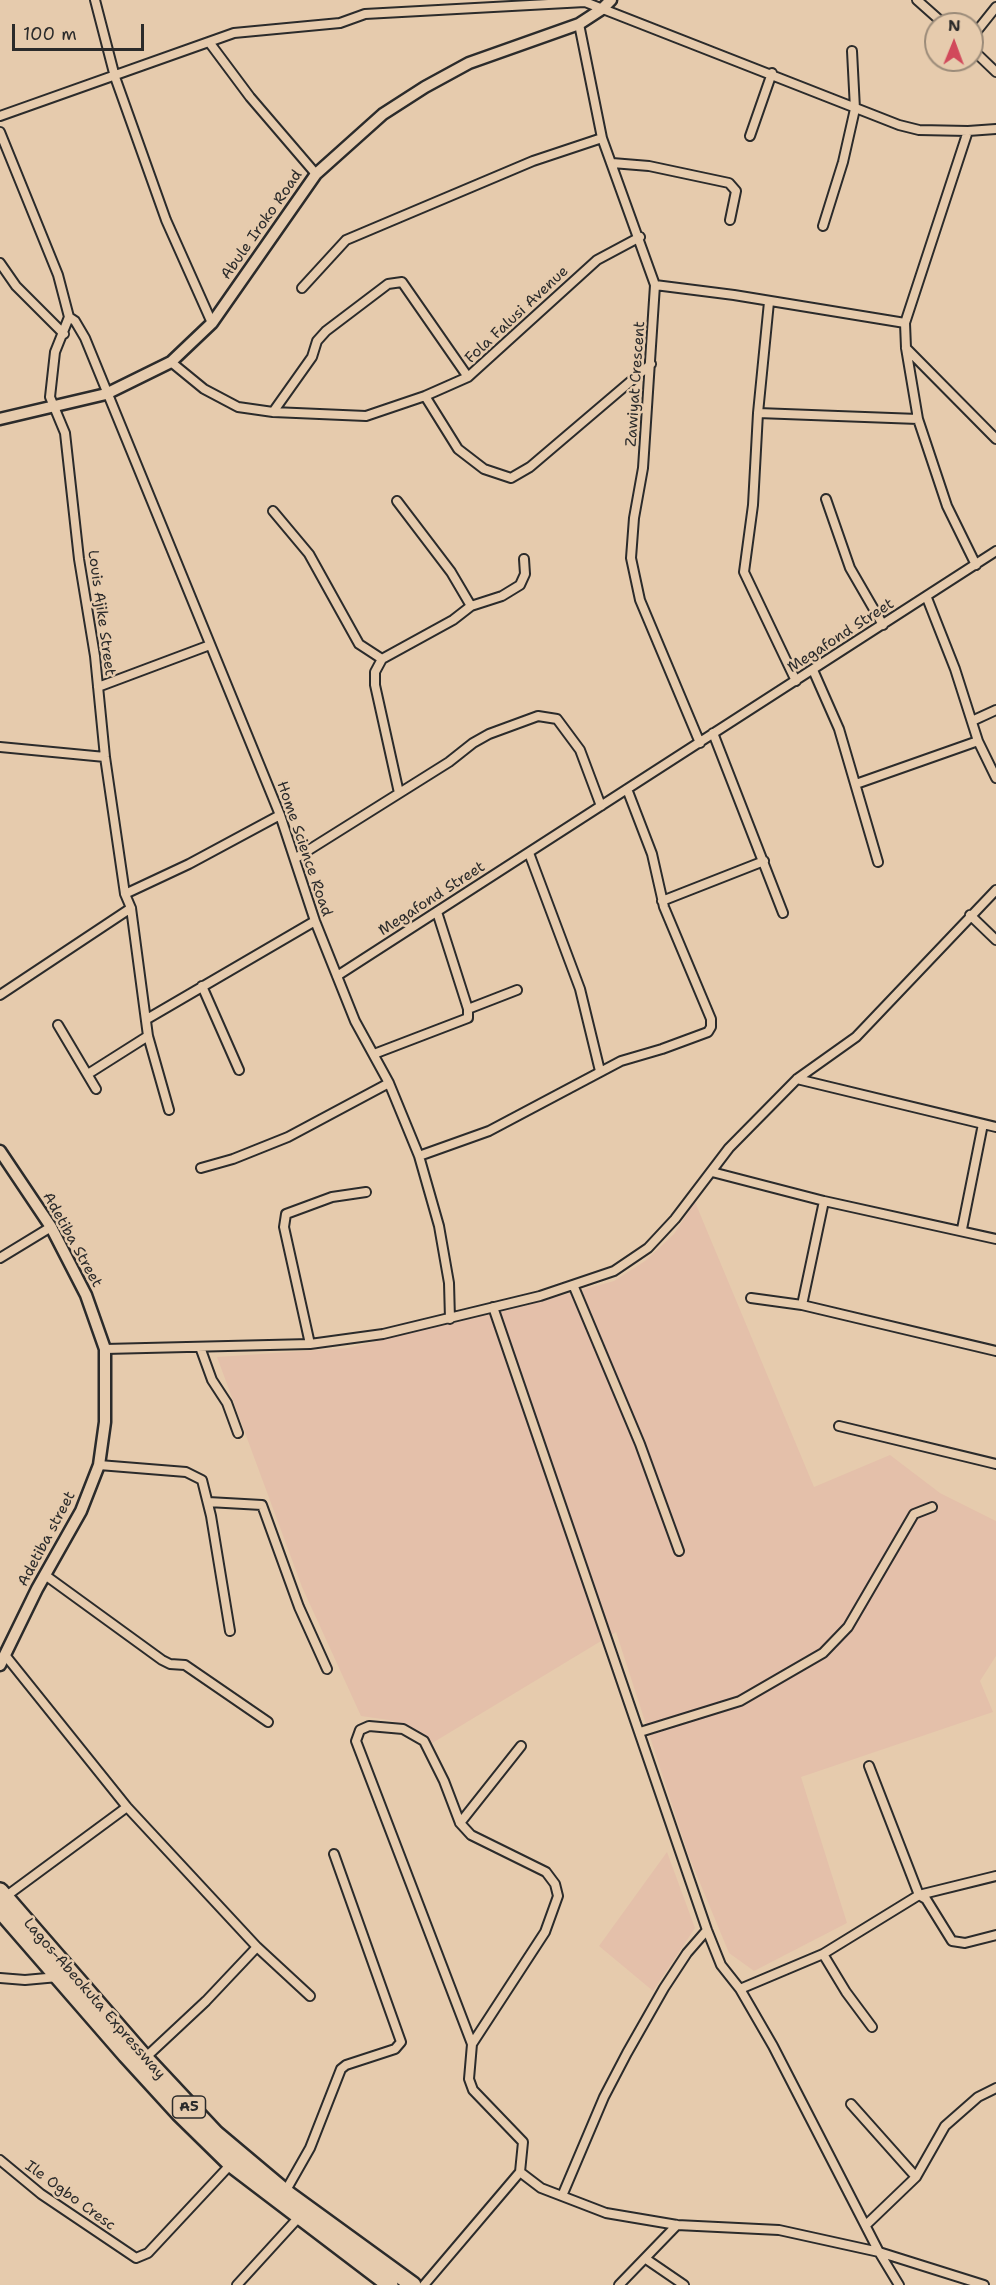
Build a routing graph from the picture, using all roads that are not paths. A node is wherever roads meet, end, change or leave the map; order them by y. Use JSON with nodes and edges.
{"nodes":[{"id":1,"x":95,"y":0,"type":"edge"},
{"id":2,"x":611,"y":0,"type":"edge"},
{"id":3,"x":917,"y":0,"type":"edge"},
{"id":4,"x":996,"y":8,"type":"edge"},
{"id":5,"x":602,"y":9,"type":"junction"},
{"id":6,"x":930,"y":12,"type":"edge"},
{"id":7,"x":984,"y":22,"type":"edge"},
{"id":8,"x":579,"y":24,"type":"junction"},
{"id":9,"x":209,"y":42,"type":"junction"},
{"id":10,"x":852,"y":51,"type":"dead end"},
{"id":11,"x":984,"y":60,"type":"edge"},
{"id":12,"x":996,"y":72,"type":"edge"},
{"id":13,"x":772,"y":73,"type":"junction"},
{"id":14,"x":115,"y":77,"type":"junction"},
{"id":15,"x":855,"y":109,"type":"junction"},
{"id":16,"x":0,"y":116,"type":"edge"},
{"id":17,"x":996,"y":129,"type":"edge"},
{"id":18,"x":969,"y":131,"type":"junction"},
{"id":19,"x":0,"y":132,"type":"edge"},
{"id":20,"x":750,"y":135,"type":"dead end"},
{"id":21,"x":602,"y":138,"type":"junction"},
{"id":22,"x":612,"y":163,"type":"junction"},
{"id":23,"x":316,"y":174,"type":"junction"},
{"id":24,"x":730,"y":220,"type":"dead end"},
{"id":25,"x":823,"y":226,"type":"dead end"},
{"id":26,"x":640,"y":237,"type":"junction"},
{"id":27,"x":0,"y":263,"type":"edge"},
{"id":28,"x":655,"y":285,"type":"junction"},
{"id":29,"x":302,"y":288,"type":"dead end"},
{"id":30,"x":769,"y":302,"type":"junction"},
{"id":31,"x":69,"y":317,"type":"junction"},
{"id":32,"x":212,"y":323,"type":"junction"},
{"id":33,"x":905,"y":323,"type":"junction"},
{"id":34,"x":64,"y":334,"type":"junction"},
{"id":35,"x":906,"y":348,"type":"junction"},
{"id":36,"x":171,"y":362,"type":"junction"},
{"id":37,"x":651,"y":364,"type":"junction"},
{"id":38,"x":468,"y":377,"type":"junction"},
{"id":39,"x":106,"y":393,"type":"junction"},
{"id":40,"x":425,"y":396,"type":"junction"},
{"id":41,"x":54,"y":407,"type":"junction"},
{"id":42,"x":273,"y":412,"type":"junction"},
{"id":43,"x":758,"y":413,"type":"junction"},
{"id":44,"x":0,"y":419,"type":"edge"},
{"id":45,"x":918,"y":419,"type":"junction"},
{"id":46,"x":996,"y":439,"type":"edge"},
{"id":47,"x":826,"y":499,"type":"dead end"},
{"id":48,"x":397,"y":501,"type":"dead end"},
{"id":49,"x":273,"y":511,"type":"dead end"},
{"id":50,"x":996,"y":551,"type":"edge"},
{"id":51,"x":524,"y":559,"type":"dead end"},
{"id":52,"x":976,"y":566,"type":"junction"},
{"id":53,"x":927,"y":598,"type":"junction"},
{"id":54,"x":471,"y":606,"type":"junction"},
{"id":55,"x":883,"y":625,"type":"junction"},
{"id":56,"x":210,"y":645,"type":"junction"},
{"id":57,"x":382,"y":659,"type":"junction"},
{"id":58,"x":813,"y":670,"type":"junction"},
{"id":59,"x":796,"y":681,"type":"junction"},
{"id":60,"x":99,"y":687,"type":"junction"},
{"id":61,"x":996,"y":710,"type":"edge"},
{"id":62,"x":972,"y":721,"type":"junction"},
{"id":63,"x":713,"y":734,"type":"junction"},
{"id":64,"x":978,"y":741,"type":"junction"},
{"id":65,"x":700,"y":743,"type":"junction"},
{"id":66,"x":0,"y":747,"type":"edge"},
{"id":67,"x":105,"y":757,"type":"junction"},
{"id":68,"x":996,"y":778,"type":"edge"},
{"id":69,"x":856,"y":784,"type":"junction"},
{"id":70,"x":627,"y":789,"type":"junction"},
{"id":71,"x":399,"y":793,"type":"junction"},
{"id":72,"x":601,"y":806,"type":"junction"},
{"id":73,"x":280,"y":815,"type":"junction"},
{"id":74,"x":529,"y":853,"type":"junction"},
{"id":75,"x":296,"y":858,"type":"junction"},
{"id":76,"x":764,"y":861,"type":"junction"},
{"id":77,"x":878,"y":862,"type":"dead end"},
{"id":78,"x":996,"y":890,"type":"edge"},
{"id":79,"x":126,"y":894,"type":"junction"},
{"id":80,"x":662,"y":901,"type":"junction"},
{"id":81,"x":131,"y":908,"type":"junction"},
{"id":82,"x":437,"y":912,"type":"junction"},
{"id":83,"x":783,"y":913,"type":"dead end"},
{"id":84,"x":970,"y":915,"type":"junction"},
{"id":85,"x":315,"y":921,"type":"junction"},
{"id":86,"x":996,"y":940,"type":"edge"},
{"id":87,"x":337,"y":976,"type":"junction"},
{"id":88,"x":202,"y":986,"type":"junction"},
{"id":89,"x":517,"y":990,"type":"dead end"},
{"id":90,"x":0,"y":995,"type":"edge"},
{"id":91,"x":468,"y":1009,"type":"junction"},
{"id":92,"x":147,"y":1019,"type":"junction"},
{"id":93,"x":58,"y":1025,"type":"dead end"},
{"id":94,"x":148,"y":1036,"type":"junction"},
{"id":95,"x":374,"y":1054,"type":"junction"},
{"id":96,"x":239,"y":1070,"type":"dead end"},
{"id":97,"x":600,"y":1071,"type":"junction"},
{"id":98,"x":88,"y":1074,"type":"junction"},
{"id":99,"x":796,"y":1079,"type":"junction"},
{"id":100,"x":389,"y":1083,"type":"junction"},
{"id":101,"x":96,"y":1089,"type":"dead end"},
{"id":102,"x":169,"y":1110,"type":"dead end"},
{"id":103,"x":983,"y":1124,"type":"junction"},
{"id":104,"x":996,"y":1127,"type":"edge"},
{"id":105,"x":0,"y":1151,"type":"edge"},
{"id":106,"x":419,"y":1156,"type":"junction"},
{"id":107,"x":201,"y":1168,"type":"dead end"},
{"id":108,"x":712,"y":1172,"type":"junction"},
{"id":109,"x":366,"y":1192,"type":"dead end"},
{"id":110,"x":824,"y":1202,"type":"junction"},
{"id":111,"x":51,"y":1227,"type":"junction"},
{"id":112,"x":962,"y":1229,"type":"junction"},
{"id":113,"x":996,"y":1239,"type":"edge"},
{"id":114,"x":0,"y":1258,"type":"edge"},
{"id":115,"x":574,"y":1287,"type":"junction"},
{"id":116,"x":752,"y":1298,"type":"dead end"},
{"id":117,"x":802,"y":1305,"type":"junction"},
{"id":118,"x":493,"y":1307,"type":"junction"},
{"id":119,"x":450,"y":1319,"type":"junction"},
{"id":120,"x":310,"y":1344,"type":"junction"},
{"id":121,"x":201,"y":1347,"type":"junction"},
{"id":122,"x":105,"y":1349,"type":"junction"},
{"id":123,"x":996,"y":1351,"type":"edge"},
{"id":124,"x":839,"y":1426,"type":"dead end"},
{"id":125,"x":238,"y":1433,"type":"dead end"},
{"id":126,"x":996,"y":1464,"type":"edge"},
{"id":127,"x":99,"y":1465,"type":"junction"},
{"id":128,"x":208,"y":1502,"type":"junction"},
{"id":129,"x":933,"y":1507,"type":"dead end"},
{"id":130,"x":679,"y":1551,"type":"dead end"},
{"id":131,"x":45,"y":1575,"type":"junction"},
{"id":132,"x":230,"y":1632,"type":"dead end"},
{"id":133,"x":2,"y":1660,"type":"edge"},
{"id":134,"x":327,"y":1669,"type":"dead end"},
{"id":135,"x":268,"y":1722,"type":"dead end"},
{"id":136,"x":640,"y":1732,"type":"junction"},
{"id":137,"x":521,"y":1746,"type":"dead end"},
{"id":138,"x":869,"y":1766,"type":"dead end"},
{"id":139,"x":127,"y":1807,"type":"junction"},
{"id":140,"x":460,"y":1823,"type":"junction"},
{"id":141,"x":334,"y":1854,"type":"dead end"},
{"id":142,"x":996,"y":1876,"type":"edge"},
{"id":143,"x":919,"y":1895,"type":"junction"},
{"id":144,"x":2,"y":1900,"type":"edge"},
{"id":145,"x":707,"y":1930,"type":"junction"},
{"id":146,"x":996,"y":1935,"type":"edge"},
{"id":147,"x":257,"y":1947,"type":"junction"},
{"id":148,"x":823,"y":1954,"type":"junction"},
{"id":149,"x":58,"y":1977,"type":"junction"},
{"id":150,"x":0,"y":1978,"type":"edge"},
{"id":151,"x":740,"y":1989,"type":"junction"},
{"id":152,"x":310,"y":1996,"type":"dead end"},
{"id":153,"x":872,"y":2027,"type":"dead end"},
{"id":154,"x":472,"y":2044,"type":"junction"},
{"id":155,"x":145,"y":2058,"type":"junction"},
{"id":156,"x":996,"y":2088,"type":"edge"},
{"id":157,"x":851,"y":2104,"type":"dead end"},
{"id":158,"x":0,"y":2160,"type":"edge"},
{"id":159,"x":231,"y":2164,"type":"junction"},
{"id":160,"x":520,"y":2172,"type":"junction"},
{"id":161,"x":916,"y":2177,"type":"junction"},
{"id":162,"x":285,"y":2192,"type":"junction"},
{"id":163,"x":562,"y":2196,"type":"junction"},
{"id":164,"x":299,"y":2217,"type":"junction"},
{"id":165,"x":677,"y":2225,"type":"junction"},
{"id":166,"x":866,"y":2226,"type":"junction"},
{"id":167,"x":879,"y":2252,"type":"junction"},
{"id":168,"x":646,"y":2259,"type":"junction"},
{"id":169,"x":237,"y":2285,"type":"edge"},
{"id":170,"x":390,"y":2285,"type":"edge"},
{"id":171,"x":413,"y":2285,"type":"edge"},
{"id":172,"x":424,"y":2285,"type":"edge"},
{"id":173,"x":619,"y":2285,"type":"edge"},
{"id":174,"x":684,"y":2285,"type":"edge"},
{"id":175,"x":899,"y":2285,"type":"edge"},
{"id":176,"x":984,"y":2285,"type":"edge"}],
"edges":[{"from":1,"to":14,"type":"street"},
{"from":2,"to":5,"type":"street","name":"Abule Iroko Road"},
{"from":3,"to":6,"type":"street"},
{"from":4,"to":7,"type":"street"},
{"from":5,"to":8,"type":"street","name":"Abule Iroko Road"},
{"from":5,"to":9,"type":"street"},
{"from":5,"to":13,"type":"street"},
{"from":8,"to":21,"type":"street","name":"Zawiyat Crescent"},
{"from":8,"to":23,"type":"street","name":"Abule Iroko Road"},
{"from":9,"to":14,"type":"street"},
{"from":9,"to":23,"type":"street"},
{"from":10,"to":15,"type":"street"},
{"from":11,"to":12,"type":"street"},
{"from":13,"to":15,"type":"street"},
{"from":13,"to":20,"type":"street"},
{"from":14,"to":16,"type":"street"},
{"from":14,"to":32,"type":"street"},
{"from":15,"to":18,"type":"street"},
{"from":15,"to":25,"type":"street"},
{"from":17,"to":18,"type":"street"},
{"from":18,"to":33,"type":"street"},
{"from":19,"to":31,"type":"street","name":"Louis Ajike Street"},
{"from":21,"to":22,"type":"street","name":"Zawiyat Crescent"},
{"from":21,"to":29,"type":"street"},
{"from":22,"to":24,"type":"street"},
{"from":22,"to":26,"type":"street","name":"Zawiyat Crescent"},
{"from":23,"to":32,"type":"street","name":"Abule Iroko Road"},
{"from":26,"to":28,"type":"street","name":"Zawiyat Crescent"},
{"from":26,"to":38,"type":"street","name":"Fola Falusi Avenue"},
{"from":27,"to":34,"type":"street"},
{"from":28,"to":30,"type":"street"},
{"from":28,"to":37,"type":"street","name":"Zawiyat Crescent"},
{"from":30,"to":33,"type":"street"},
{"from":30,"to":43,"type":"street"},
{"from":31,"to":34,"type":"street","name":"Louis Ajike Street"},
{"from":31,"to":39,"type":"street","name":"Home Science Road"},
{"from":32,"to":36,"type":"street","name":"Abule Iroko Road"},
{"from":33,"to":35,"type":"street"},
{"from":34,"to":41,"type":"street","name":"Louis Ajike Street"},
{"from":35,"to":45,"type":"street"},
{"from":35,"to":46,"type":"street"},
{"from":36,"to":39,"type":"street","name":"Abule Iroko Road"},
{"from":36,"to":42,"type":"street","name":"Fola Falusi Avenue"},
{"from":37,"to":40,"type":"street"},
{"from":37,"to":65,"type":"street","name":"Zawiyat Crescent"},
{"from":38,"to":40,"type":"street","name":"Fola Falusi Avenue"},
{"from":38,"to":42,"type":"street"},
{"from":39,"to":41,"type":"street","name":"Abule Iroko Road"},
{"from":39,"to":56,"type":"street","name":"Home Science Road"},
{"from":40,"to":42,"type":"street","name":"Fola Falusi Avenue"},
{"from":41,"to":44,"type":"street","name":"Abule Iroko Road"},
{"from":41,"to":60,"type":"street","name":"Louis Ajike Street"},
{"from":43,"to":45,"type":"street"},
{"from":43,"to":59,"type":"street"},
{"from":45,"to":52,"type":"street"},
{"from":47,"to":55,"type":"street"},
{"from":48,"to":54,"type":"street"},
{"from":49,"to":57,"type":"street"},
{"from":50,"to":52,"type":"street","name":"Megafond Street"},
{"from":51,"to":54,"type":"street"},
{"from":52,"to":53,"type":"street","name":"Megafond Street"},
{"from":53,"to":55,"type":"street","name":"Megafond Street"},
{"from":53,"to":62,"type":"street"},
{"from":54,"to":57,"type":"street"},
{"from":55,"to":58,"type":"street","name":"Megafond Street"},
{"from":56,"to":60,"type":"street"},
{"from":56,"to":73,"type":"street","name":"Home Science Road"},
{"from":57,"to":71,"type":"street"},
{"from":58,"to":59,"type":"street","name":"Megafond Street"},
{"from":58,"to":69,"type":"street"},
{"from":59,"to":63,"type":"street","name":"Megafond Street"},
{"from":60,"to":67,"type":"street","name":"Louis Ajike Street"},
{"from":61,"to":62,"type":"street"},
{"from":62,"to":64,"type":"street"},
{"from":63,"to":65,"type":"street","name":"Megafond Street"},
{"from":63,"to":76,"type":"street"},
{"from":64,"to":68,"type":"street"},
{"from":64,"to":69,"type":"street"},
{"from":65,"to":70,"type":"street","name":"Megafond Street"},
{"from":66,"to":67,"type":"street"},
{"from":67,"to":79,"type":"street","name":"Louis Ajike Street"},
{"from":69,"to":77,"type":"street"},
{"from":70,"to":72,"type":"street","name":"Megafond Street"},
{"from":70,"to":80,"type":"street"},
{"from":71,"to":72,"type":"street"},
{"from":71,"to":75,"type":"street"},
{"from":72,"to":74,"type":"street","name":"Megafond Street"},
{"from":73,"to":75,"type":"street","name":"Home Science Road"},
{"from":73,"to":79,"type":"street"},
{"from":74,"to":82,"type":"street","name":"Megafond Street"},
{"from":74,"to":97,"type":"street"},
{"from":75,"to":85,"type":"street","name":"Home Science Road"},
{"from":76,"to":80,"type":"street"},
{"from":76,"to":83,"type":"street"},
{"from":78,"to":84,"type":"street"},
{"from":79,"to":81,"type":"street","name":"Louis Ajike Street"},
{"from":80,"to":97,"type":"street"},
{"from":81,"to":90,"type":"street"},
{"from":81,"to":92,"type":"street","name":"Louis Ajike Street"},
{"from":82,"to":87,"type":"street","name":"Megafond Street"},
{"from":82,"to":91,"type":"street"},
{"from":84,"to":86,"type":"street"},
{"from":84,"to":99,"type":"street"},
{"from":85,"to":87,"type":"street","name":"Home Science Road"},
{"from":85,"to":88,"type":"street"},
{"from":87,"to":95,"type":"street","name":"Home Science Road"},
{"from":88,"to":92,"type":"street"},
{"from":88,"to":96,"type":"street"},
{"from":89,"to":91,"type":"street"},
{"from":91,"to":95,"type":"street"},
{"from":92,"to":94,"type":"street","name":"Louis Ajike Street"},
{"from":93,"to":98,"type":"street"},
{"from":94,"to":98,"type":"street"},
{"from":94,"to":102,"type":"street","name":"Louis Ajike Street"},
{"from":95,"to":100,"type":"street","name":"Home Science Road"},
{"from":97,"to":106,"type":"street"},
{"from":98,"to":101,"type":"street"},
{"from":99,"to":103,"type":"street"},
{"from":99,"to":108,"type":"street"},
{"from":100,"to":106,"type":"street","name":"Home Science Road"},
{"from":100,"to":107,"type":"street"},
{"from":103,"to":104,"type":"street"},
{"from":103,"to":112,"type":"street"},
{"from":105,"to":111,"type":"street","name":"Adetiba Street"},
{"from":106,"to":119,"type":"street","name":"Home Science Road"},
{"from":108,"to":110,"type":"street"},
{"from":108,"to":115,"type":"street"},
{"from":109,"to":120,"type":"street"},
{"from":110,"to":112,"type":"street"},
{"from":110,"to":117,"type":"street"},
{"from":111,"to":114,"type":"street"},
{"from":111,"to":122,"type":"street","name":"Adetiba Street"},
{"from":112,"to":113,"type":"street"},
{"from":115,"to":118,"type":"street"},
{"from":115,"to":130,"type":"street"},
{"from":116,"to":117,"type":"street"},
{"from":117,"to":123,"type":"street"},
{"from":118,"to":119,"type":"street"},
{"from":118,"to":136,"type":"street"},
{"from":119,"to":120,"type":"street"},
{"from":120,"to":121,"type":"street"},
{"from":121,"to":122,"type":"street"},
{"from":121,"to":125,"type":"street"},
{"from":122,"to":127,"type":"street","name":"Adetiba street"},
{"from":124,"to":126,"type":"street"},
{"from":127,"to":128,"type":"street"},
{"from":127,"to":131,"type":"street","name":"Adetiba street"},
{"from":128,"to":132,"type":"street"},
{"from":128,"to":134,"type":"street"},
{"from":129,"to":136,"type":"street"},
{"from":131,"to":133,"type":"street","name":"Adetiba street"},
{"from":131,"to":135,"type":"street"},
{"from":133,"to":139,"type":"street"},
{"from":136,"to":145,"type":"street"},
{"from":137,"to":140,"type":"street"},
{"from":138,"to":143,"type":"street"},
{"from":139,"to":144,"type":"street"},
{"from":139,"to":147,"type":"street"},
{"from":140,"to":154,"type":"street"},
{"from":140,"to":154,"type":"street"},
{"from":141,"to":162,"type":"street"},
{"from":142,"to":143,"type":"street"},
{"from":143,"to":146,"type":"street"},
{"from":143,"to":148,"type":"street"},
{"from":144,"to":149,"type":"highway","name":"Lagos-Abeokuta Expressway","number":"A5"},
{"from":144,"to":155,"type":"highway","name":"Lagos-Abeokuta Expressway","number":"A5"},
{"from":145,"to":151,"type":"street"},
{"from":145,"to":163,"type":"street"},
{"from":147,"to":152,"type":"street"},
{"from":147,"to":155,"type":"street"},
{"from":148,"to":151,"type":"street"},
{"from":148,"to":153,"type":"street"},
{"from":149,"to":150,"type":"street"},
{"from":149,"to":159,"type":"highway","name":"Lagos-Abeokuta Expressway","number":"A5"},
{"from":151,"to":166,"type":"street"},
{"from":154,"to":160,"type":"street"},
{"from":155,"to":162,"type":"highway","name":"Lagos-Abeokuta Expressway","number":"A5"},
{"from":156,"to":161,"type":"street"},
{"from":157,"to":161,"type":"street"},
{"from":158,"to":159,"type":"street","name":"Ile Ogbo Cresc"},
{"from":159,"to":164,"type":"highway","name":"Lagos-Abeokuta Expressway","number":"A5"},
{"from":160,"to":163,"type":"street"},
{"from":160,"to":172,"type":"street"},
{"from":161,"to":166,"type":"street"},
{"from":162,"to":171,"type":"highway","name":"Lagos-Abeokuta Expressway","number":"A5"},
{"from":163,"to":165,"type":"street"},
{"from":164,"to":169,"type":"street"},
{"from":164,"to":170,"type":"highway","name":"Lagos-Abeokuta Expressway","number":"A5"},
{"from":165,"to":167,"type":"street"},
{"from":165,"to":168,"type":"street"},
{"from":166,"to":167,"type":"street"},
{"from":167,"to":175,"type":"street"},
{"from":167,"to":176,"type":"street"},
{"from":168,"to":173,"type":"street"},
{"from":168,"to":174,"type":"street"}]}
